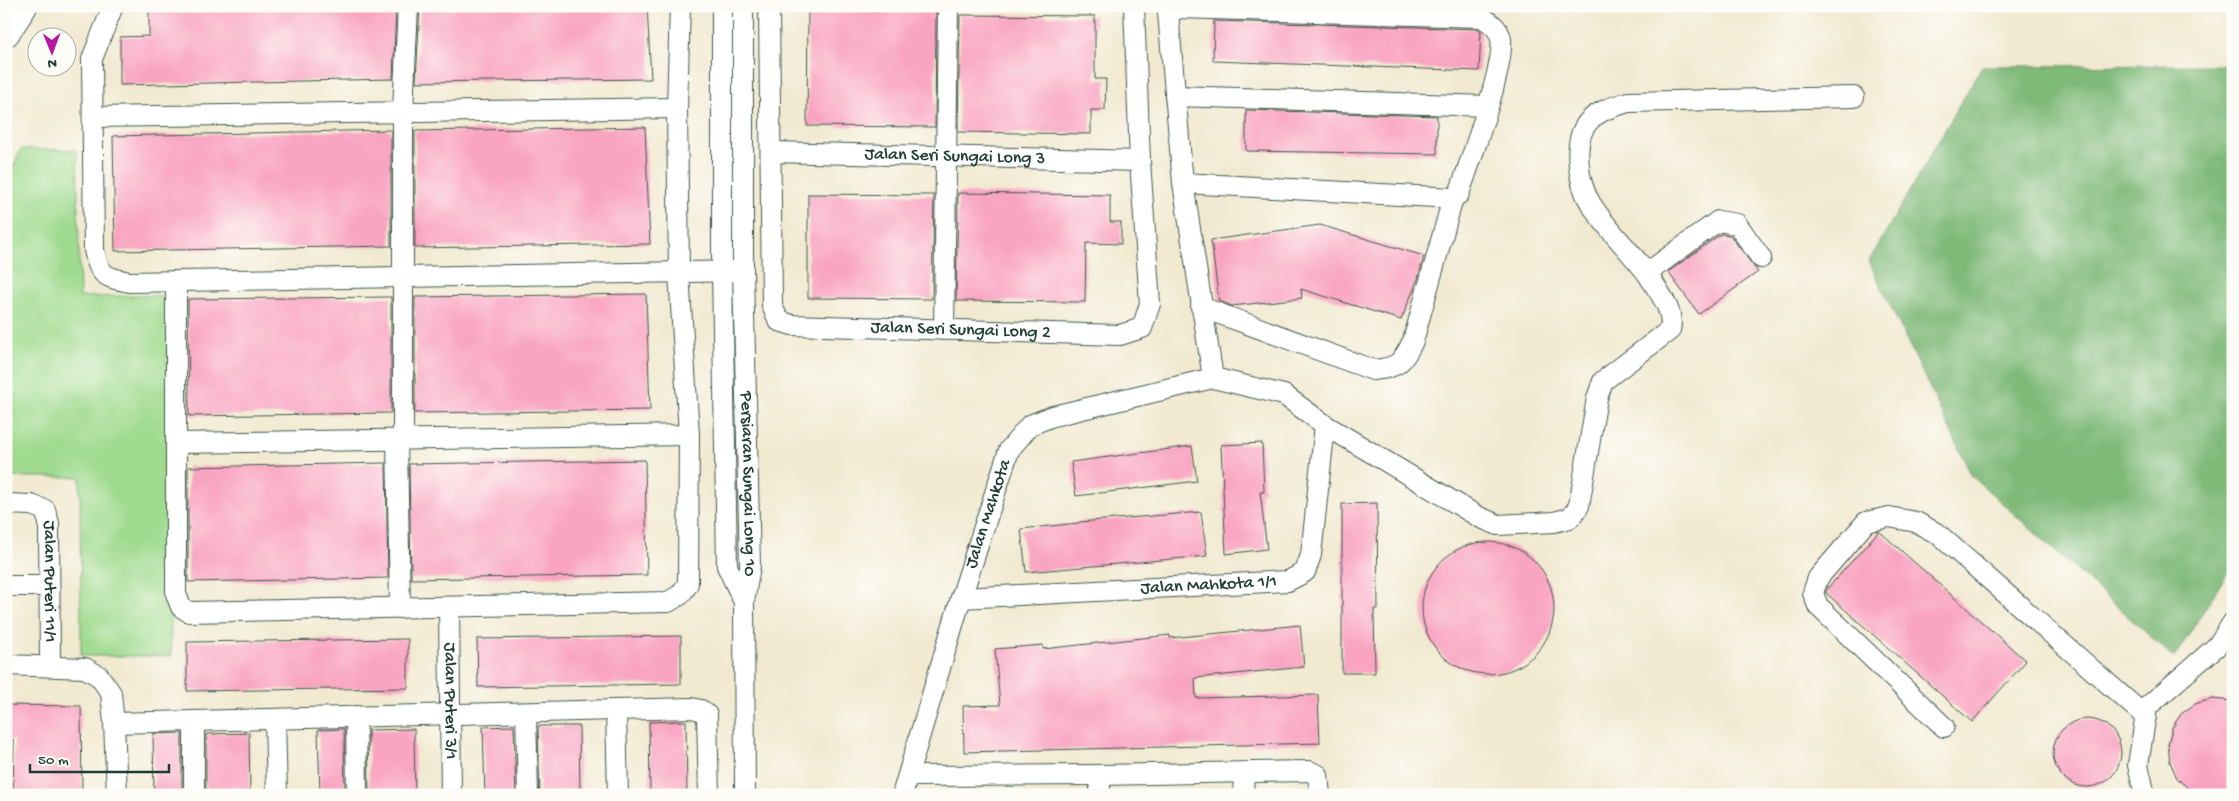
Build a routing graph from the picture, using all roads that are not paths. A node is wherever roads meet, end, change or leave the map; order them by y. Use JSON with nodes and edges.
{"nodes":[{"id":1,"x":23,"y":6,"type":"edge"},
{"id":2,"x":113,"y":6,"type":"edge"},
{"id":3,"x":408,"y":6,"type":"edge"},
{"id":4,"x":680,"y":6,"type":"edge"},
{"id":5,"x":722,"y":6,"type":"edge"},
{"id":6,"x":743,"y":6,"type":"edge"},
{"id":7,"x":769,"y":6,"type":"edge"},
{"id":8,"x":948,"y":6,"type":"edge"},
{"id":9,"x":1134,"y":6,"type":"edge"},
{"id":10,"x":6,"y":32,"type":"edge"},
{"id":11,"x":1175,"y":96,"type":"junction"},
{"id":12,"x":1854,"y":97,"type":"dead end"},
{"id":13,"x":1488,"y":106,"type":"junction"},
{"id":14,"x":677,"y":108,"type":"junction"},
{"id":15,"x":403,"y":111,"type":"junction"},
{"id":16,"x":93,"y":117,"type":"junction"},
{"id":17,"x":771,"y":152,"type":"junction"},
{"id":18,"x":946,"y":156,"type":"junction"},
{"id":19,"x":1140,"y":161,"type":"junction"},
{"id":20,"x":1183,"y":183,"type":"junction"},
{"id":21,"x":1453,"y":198,"type":"junction"},
{"id":22,"x":1761,"y":258,"type":"dead end"},
{"id":23,"x":722,"y":271,"type":"junction"},
{"id":24,"x":743,"y":271,"type":"junction"},
{"id":25,"x":679,"y":273,"type":"junction"},
{"id":26,"x":1647,"y":273,"type":"junction"},
{"id":27,"x":403,"y":277,"type":"junction"},
{"id":28,"x":176,"y":281,"type":"junction"},
{"id":29,"x":1201,"y":307,"type":"junction"},
{"id":30,"x":944,"y":330,"type":"junction"},
{"id":31,"x":1214,"y":378,"type":"junction"},
{"id":32,"x":1325,"y":425,"type":"junction"},
{"id":33,"x":689,"y":435,"type":"junction"},
{"id":34,"x":400,"y":440,"type":"junction"},
{"id":35,"x":177,"y":443,"type":"junction"},
{"id":36,"x":6,"y":504,"type":"edge"},
{"id":37,"x":6,"y":586,"type":"edge"},
{"id":38,"x":49,"y":586,"type":"junction"},
{"id":39,"x":961,"y":598,"type":"junction"},
{"id":40,"x":744,"y":602,"type":"junction"},
{"id":41,"x":449,"y":607,"type":"junction"},
{"id":42,"x":400,"y":608,"type":"junction"},
{"id":43,"x":2233,"y":622,"type":"edge"},
{"id":44,"x":6,"y":665,"type":"edge"},
{"id":45,"x":50,"y":666,"type":"junction"},
{"id":46,"x":616,"y":710,"type":"junction"},
{"id":47,"x":526,"y":713,"type":"junction"},
{"id":48,"x":451,"y":715,"type":"junction"},
{"id":49,"x":356,"y":716,"type":"junction"},
{"id":50,"x":2146,"y":717,"type":"junction"},
{"id":51,"x":275,"y":719,"type":"junction"},
{"id":52,"x":194,"y":722,"type":"junction"},
{"id":53,"x":114,"y":723,"type":"junction"},
{"id":54,"x":1944,"y":727,"type":"dead end"},
{"id":55,"x":1244,"y":773,"type":"junction"},
{"id":56,"x":906,"y":785,"type":"edge"},
{"id":57,"x":1100,"y":785,"type":"edge"},
{"id":58,"x":117,"y":795,"type":"edge"},
{"id":59,"x":194,"y":795,"type":"edge"},
{"id":60,"x":277,"y":795,"type":"edge"},
{"id":61,"x":357,"y":795,"type":"edge"},
{"id":62,"x":451,"y":795,"type":"edge"},
{"id":63,"x":528,"y":795,"type":"edge"},
{"id":64,"x":618,"y":795,"type":"edge"},
{"id":65,"x":709,"y":795,"type":"edge"},
{"id":66,"x":745,"y":795,"type":"edge"},
{"id":67,"x":1243,"y":795,"type":"edge"},
{"id":68,"x":1320,"y":795,"type":"edge"},
{"id":69,"x":2144,"y":795,"type":"edge"}],
"edges":[{"from":1,"to":10,"type":"highway"},
{"from":2,"to":16,"type":"street"},
{"from":3,"to":15,"type":"street"},
{"from":4,"to":14,"type":"street"},
{"from":5,"to":23,"type":"street","name":"Persiaran Sungai Long 10"},
{"from":6,"to":24,"type":"street","name":"Persiaran Sungai Long 10"},
{"from":7,"to":17,"type":"street"},
{"from":8,"to":18,"type":"street"},
{"from":9,"to":19,"type":"street"},
{"from":11,"to":13,"type":"street"},
{"from":11,"to":13,"type":"street"},
{"from":11,"to":20,"type":"street"},
{"from":12,"to":26,"type":"street"},
{"from":13,"to":21,"type":"street"},
{"from":14,"to":15,"type":"street"},
{"from":14,"to":25,"type":"street"},
{"from":15,"to":16,"type":"street"},
{"from":15,"to":27,"type":"street"},
{"from":16,"to":28,"type":"street"},
{"from":17,"to":18,"type":"street","name":"Jalan Seri Sungai Long 3"},
{"from":17,"to":30,"type":"street","name":"Jalan Seri Sungai Long 2"},
{"from":18,"to":19,"type":"street","name":"Jalan Seri Sungai Long 3"},
{"from":18,"to":30,"type":"street"},
{"from":19,"to":30,"type":"street","name":"Jalan Seri Sungai Long 2"},
{"from":20,"to":21,"type":"street"},
{"from":20,"to":29,"type":"street"},
{"from":21,"to":29,"type":"street"},
{"from":22,"to":26,"type":"street"},
{"from":23,"to":24,"type":"street"},
{"from":23,"to":25,"type":"street"},
{"from":23,"to":40,"type":"street","name":"Persiaran Sungai Long 10"},
{"from":24,"to":40,"type":"street","name":"Persiaran Sungai Long 10"},
{"from":25,"to":27,"type":"street"},
{"from":25,"to":33,"type":"street"},
{"from":26,"to":32,"type":"street","name":"Jalan Mahkota"},
{"from":27,"to":28,"type":"street"},
{"from":27,"to":34,"type":"street"},
{"from":28,"to":35,"type":"street"},
{"from":29,"to":31,"type":"street"},
{"from":31,"to":32,"type":"street","name":"Jalan Mahkota"},
{"from":31,"to":39,"type":"street","name":"Jalan Mahkota"},
{"from":32,"to":39,"type":"street","name":"Jalan Mahkota 1/1"},
{"from":33,"to":34,"type":"street"},
{"from":33,"to":41,"type":"street"},
{"from":34,"to":35,"type":"street"},
{"from":34,"to":42,"type":"street"},
{"from":35,"to":42,"type":"street"},
{"from":36,"to":38,"type":"street","name":"Jalan Puteri 11/1"},
{"from":37,"to":38,"type":"street"},
{"from":38,"to":45,"type":"street","name":"Jalan Puteri 11/1"},
{"from":39,"to":56,"type":"street","name":"Jalan Mahkota"},
{"from":40,"to":66,"type":"street"},
{"from":41,"to":42,"type":"street"},
{"from":41,"to":48,"type":"street","name":"Jalan Puteri 3/1"},
{"from":43,"to":50,"type":"street"},
{"from":44,"to":45,"type":"street"},
{"from":45,"to":53,"type":"street"},
{"from":46,"to":47,"type":"street"},
{"from":46,"to":64,"type":"street"},
{"from":46,"to":65,"type":"street"},
{"from":47,"to":48,"type":"street"},
{"from":47,"to":63,"type":"street"},
{"from":48,"to":49,"type":"street"},
{"from":48,"to":62,"type":"street","name":"Jalan Puteri 3/1"},
{"from":49,"to":51,"type":"street"},
{"from":49,"to":61,"type":"street"},
{"from":50,"to":54,"type":"street"},
{"from":50,"to":69,"type":"street"},
{"from":51,"to":52,"type":"street"},
{"from":51,"to":60,"type":"street"},
{"from":52,"to":53,"type":"street"},
{"from":52,"to":59,"type":"street"},
{"from":53,"to":58,"type":"street"},
{"from":55,"to":57,"type":"street"},
{"from":55,"to":67,"type":"street"},
{"from":55,"to":68,"type":"street"},
{"from":56,"to":57,"type":"street"}]}
